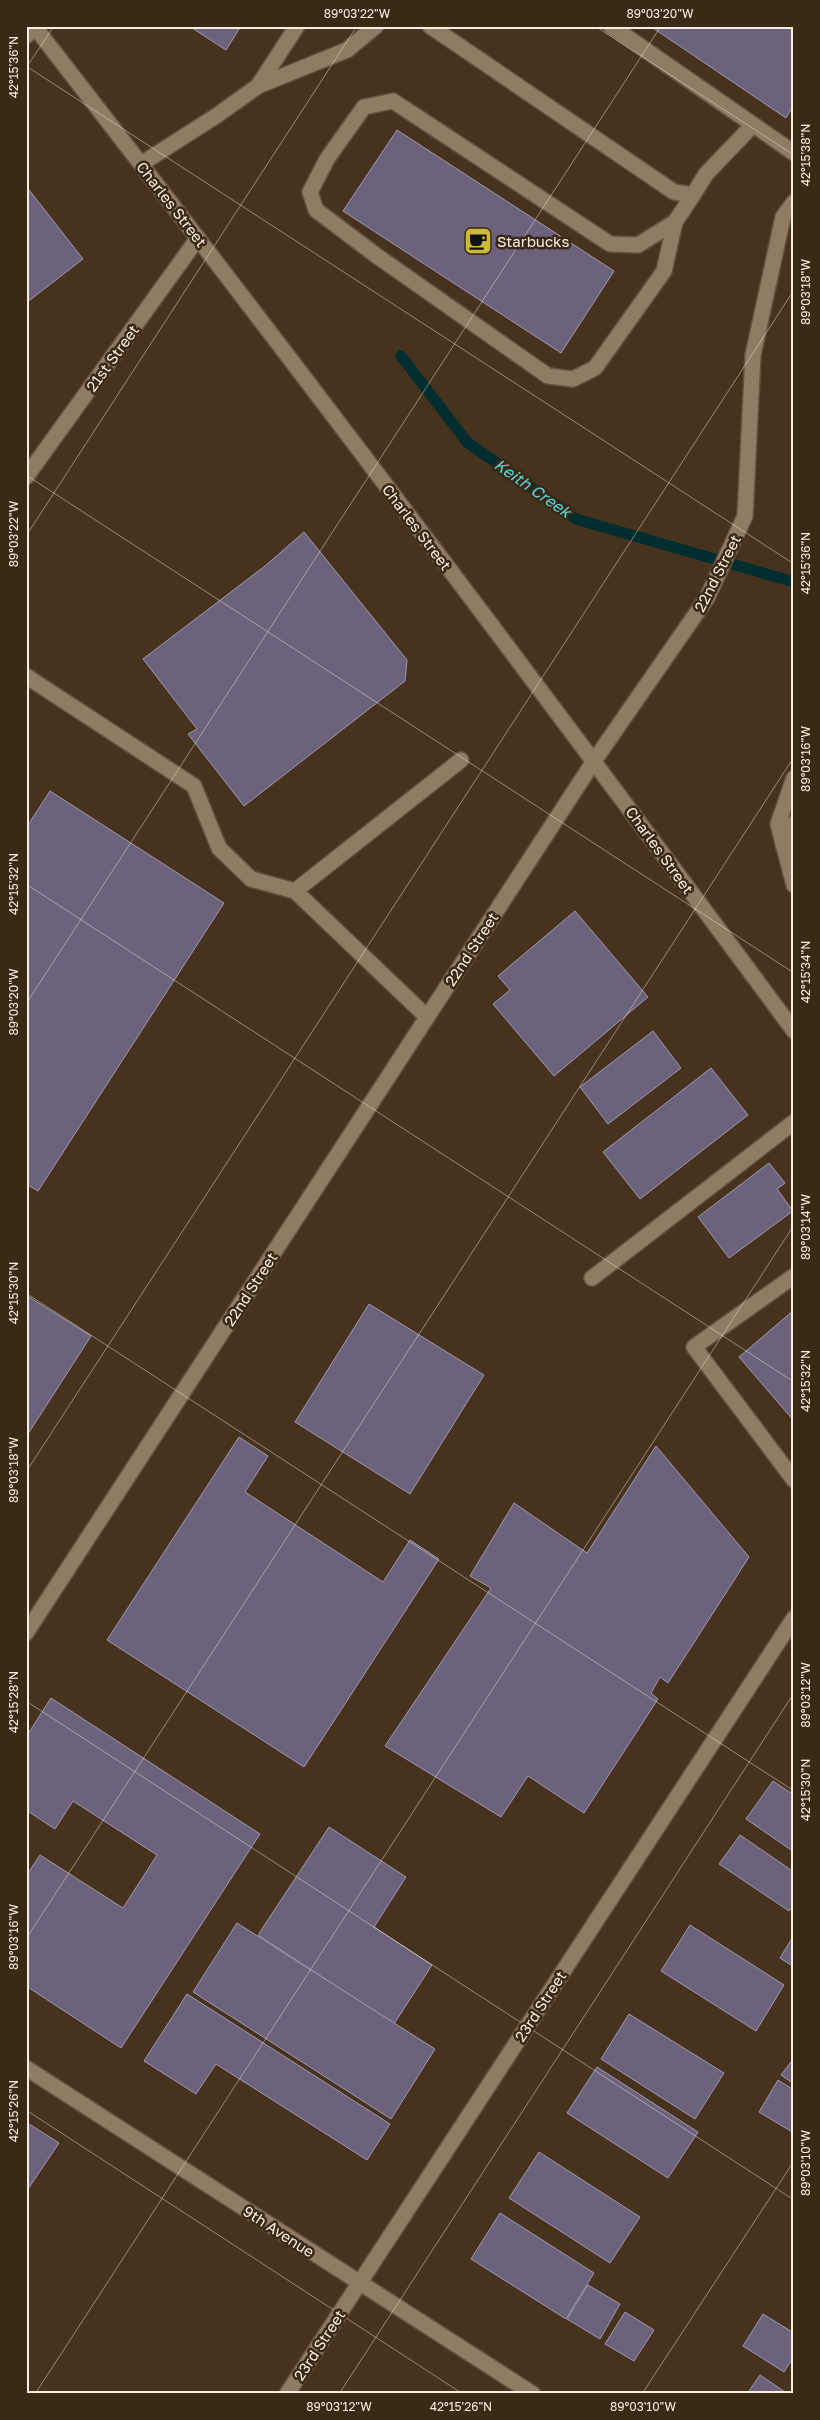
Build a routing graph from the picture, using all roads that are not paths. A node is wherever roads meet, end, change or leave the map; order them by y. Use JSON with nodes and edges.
{"nodes":[{"id":1,"x":297,"y":26,"type":"edge"},
{"id":2,"x":376,"y":26,"type":"edge"},
{"id":3,"x":430,"y":26,"type":"edge"},
{"id":4,"x":611,"y":26,"type":"edge"},
{"id":5,"x":32,"y":30,"type":"edge"},
{"id":6,"x":258,"y":86,"type":"junction"},
{"id":7,"x":753,"y":125,"type":"junction"},
{"id":8,"x":794,"y":153,"type":"edge"},
{"id":9,"x":141,"y":164,"type":"junction"},
{"id":10,"x":693,"y":195,"type":"junction"},
{"id":11,"x":794,"y":202,"type":"edge"},
{"id":12,"x":675,"y":222,"type":"junction"},
{"id":13,"x":198,"y":238,"type":"junction"},
{"id":14,"x":26,"y":477,"type":"edge"},
{"id":15,"x":26,"y":676,"type":"edge"},
{"id":16,"x":461,"y":760,"type":"dead end"},
{"id":17,"x":594,"y":761,"type":"junction"},
{"id":18,"x":794,"y":778,"type":"edge"},
{"id":19,"x":794,"y":823,"type":"edge"},
{"id":20,"x":783,"y":844,"type":"junction"},
{"id":21,"x":794,"y":885,"type":"edge"},
{"id":22,"x":295,"y":891,"type":"junction"},
{"id":23,"x":427,"y":1017,"type":"junction"},
{"id":24,"x":794,"y":1031,"type":"edge"},
{"id":25,"x":794,"y":1122,"type":"edge"},
{"id":26,"x":794,"y":1276,"type":"edge"},
{"id":27,"x":592,"y":1278,"type":"dead end"},
{"id":28,"x":794,"y":1480,"type":"edge"},
{"id":29,"x":794,"y":1618,"type":"edge"},
{"id":30,"x":26,"y":1633,"type":"edge"},
{"id":31,"x":26,"y":2068,"type":"edge"},
{"id":32,"x":359,"y":2283,"type":"junction"},
{"id":33,"x":287,"y":2394,"type":"edge"},
{"id":34,"x":532,"y":2394,"type":"edge"}],
"edges":[{"from":1,"to":6,"type":"street"},
{"from":2,"to":6,"type":"street"},
{"from":3,"to":10,"type":"street"},
{"from":4,"to":7,"type":"street"},
{"from":5,"to":9,"type":"street","name":"Charles Street"},
{"from":6,"to":9,"type":"street"},
{"from":7,"to":8,"type":"street"},
{"from":7,"to":10,"type":"street"},
{"from":9,"to":13,"type":"street","name":"Charles Street"},
{"from":10,"to":12,"type":"street"},
{"from":11,"to":17,"type":"street","name":"22nd Street"},
{"from":12,"to":12,"type":"street"},
{"from":13,"to":14,"type":"street","name":"21st Street"},
{"from":13,"to":17,"type":"street","name":"Charles Street"},
{"from":15,"to":22,"type":"street"},
{"from":16,"to":22,"type":"street"},
{"from":17,"to":23,"type":"street","name":"22nd Street"},
{"from":17,"to":24,"type":"street","name":"Charles Street"},
{"from":18,"to":20,"type":"street"},
{"from":19,"to":20,"type":"street"},
{"from":20,"to":21,"type":"street"},
{"from":22,"to":23,"type":"street"},
{"from":23,"to":30,"type":"street","name":"22nd Street"},
{"from":25,"to":27,"type":"street"},
{"from":26,"to":28,"type":"street"},
{"from":29,"to":32,"type":"street","name":"23rd Street"},
{"from":31,"to":32,"type":"street","name":"9th Avenue"},
{"from":32,"to":33,"type":"street","name":"23rd Street"},
{"from":32,"to":34,"type":"street","name":"9th Avenue"}]}
